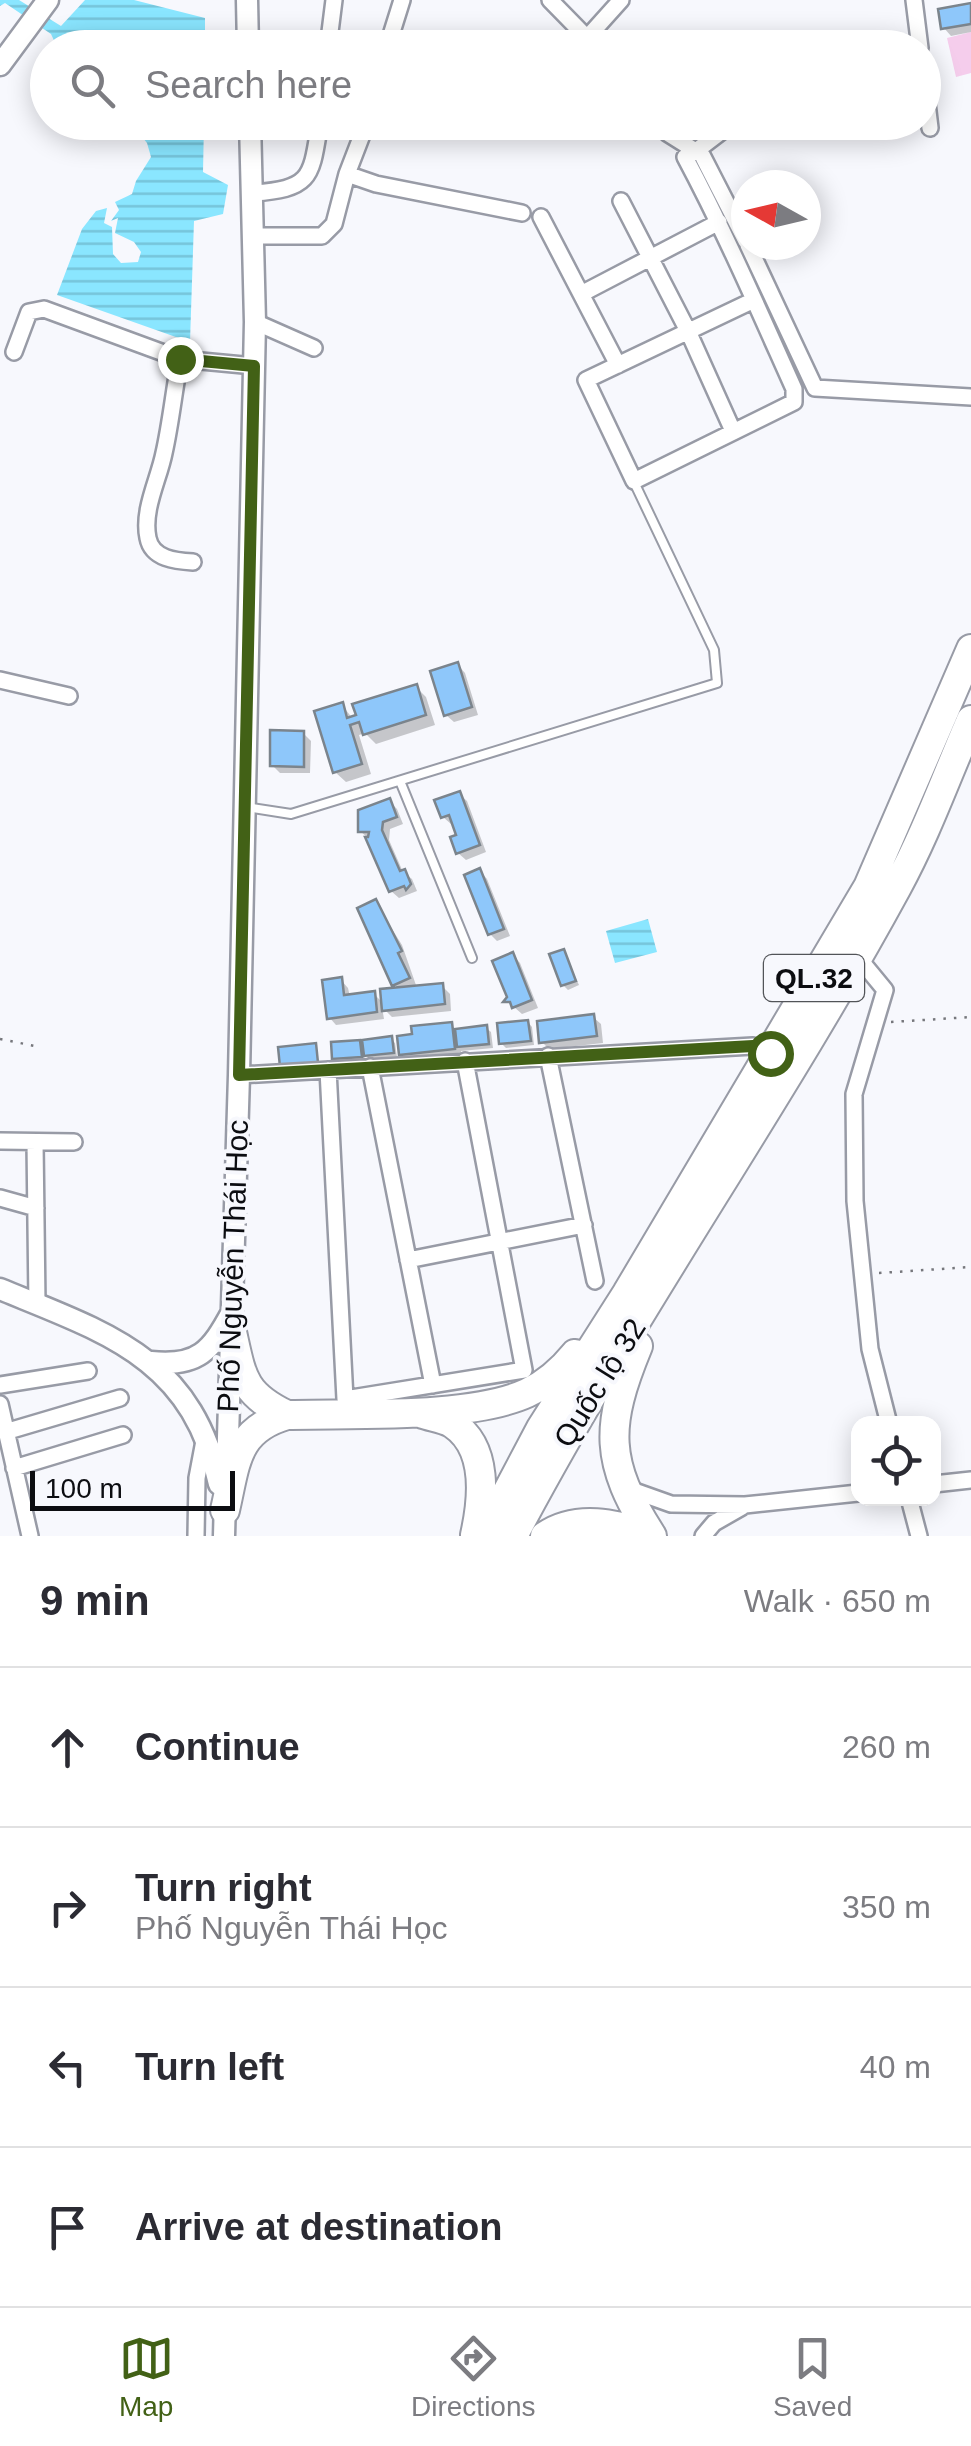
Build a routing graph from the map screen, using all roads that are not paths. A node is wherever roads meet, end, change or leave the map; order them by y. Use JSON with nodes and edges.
{"nodes":[{"id":1,"x":48,"y":0,"type":"edge"},
{"id":2,"x":247,"y":0,"type":"edge"},
{"id":3,"x":334,"y":0,"type":"edge"},
{"id":4,"x":402,"y":0,"type":"edge"},
{"id":5,"x":550,"y":0,"type":"edge"},
{"id":6,"x":621,"y":0,"type":"edge"},
{"id":7,"x":914,"y":0,"type":"edge"},
{"id":8,"x":248,"y":30,"type":"edge"},
{"id":9,"x":330,"y":30,"type":"edge"},
{"id":10,"x":393,"y":30,"type":"edge"},
{"id":11,"x":579,"y":30,"type":"edge"},
{"id":12,"x":601,"y":30,"type":"edge"},
{"id":13,"x":918,"y":30,"type":"edge"},
{"id":14,"x":4,"y":60,"type":"edge"},
{"id":15,"x":251,"y":140,"type":"edge"},
{"id":16,"x":317,"y":140,"type":"edge"},
{"id":17,"x":360,"y":140,"type":"edge"},
{"id":18,"x":675,"y":140,"type":"edge"},
{"id":19,"x":710,"y":140,"type":"edge"},
{"id":20,"x":691,"y":154,"type":"junction"},
{"id":21,"x":347,"y":174,"type":"junction"},
{"id":22,"x":252,"y":193,"type":"junction"},
{"id":23,"x":621,"y":201,"type":"dead end"},
{"id":24,"x":731,"y":209,"type":"edge"},
{"id":25,"x":522,"y":213,"type":"dead end"},
{"id":26,"x":541,"y":217,"type":"dead end"},
{"id":27,"x":719,"y":222,"type":"junction"},
{"id":28,"x":255,"y":236,"type":"junction"},
{"id":29,"x":652,"y":259,"type":"junction"},
{"id":30,"x":755,"y":260,"type":"edge"},
{"id":31,"x":581,"y":294,"type":"junction"},
{"id":32,"x":754,"y":300,"type":"junction"},
{"id":33,"x":255,"y":322,"type":"junction"},
{"id":34,"x":688,"y":331,"type":"junction"},
{"id":35,"x":314,"y":348,"type":"dead end"},
{"id":36,"x":14,"y":352,"type":"dead end"},
{"id":37,"x":180,"y":359,"type":"junction"},
{"id":38,"x":618,"y":365,"type":"junction"},
{"id":39,"x":254,"y":366,"type":"junction"},
{"id":40,"x":971,"y":396,"type":"edge"},
{"id":41,"x":733,"y":431,"type":"junction"},
{"id":42,"x":634,"y":481,"type":"junction"},
{"id":43,"x":193,"y":562,"type":"dead end"},
{"id":44,"x":971,"y":648,"type":"edge"},
{"id":45,"x":0,"y":680,"type":"edge"},
{"id":46,"x":69,"y":696,"type":"dead end"},
{"id":47,"x":971,"y":720,"type":"edge"},
{"id":48,"x":400,"y":780,"type":"junction"},
{"id":49,"x":246,"y":807,"type":"junction"},
{"id":50,"x":858,"y":956,"type":"junction"},
{"id":51,"x":472,"y":958,"type":"dead end"},
{"id":52,"x":770,"y":1053,"type":"junction"},
{"id":53,"x":548,"y":1056,"type":"junction"},
{"id":54,"x":465,"y":1061,"type":"junction"},
{"id":55,"x":370,"y":1067,"type":"junction"},
{"id":56,"x":328,"y":1070,"type":"junction"},
{"id":57,"x":239,"y":1075,"type":"junction"},
{"id":58,"x":0,"y":1141,"type":"edge"},
{"id":59,"x":35,"y":1142,"type":"junction"},
{"id":60,"x":74,"y":1142,"type":"dead end"},
{"id":61,"x":0,"y":1198,"type":"edge"},
{"id":62,"x":36,"y":1208,"type":"junction"},
{"id":63,"x":584,"y":1225,"type":"junction"},
{"id":64,"x":691,"y":1233,"type":"junction"},
{"id":65,"x":499,"y":1242,"type":"junction"},
{"id":66,"x":408,"y":1260,"type":"junction"},
{"id":67,"x":596,"y":1281,"type":"dead end"},
{"id":68,"x":0,"y":1289,"type":"edge"},
{"id":69,"x":627,"y":1293,"type":"junction"},
{"id":70,"x":37,"y":1304,"type":"junction"},
{"id":71,"x":233,"y":1321,"type":"junction"},
{"id":72,"x":150,"y":1362,"type":"junction"},
{"id":73,"x":88,"y":1371,"type":"dead end"},
{"id":74,"x":0,"y":1385,"type":"edge"},
{"id":75,"x":433,"y":1385,"type":"junction"},
{"id":76,"x":120,"y":1398,"type":"dead end"},
{"id":77,"x":0,"y":1404,"type":"edge"},
{"id":78,"x":412,"y":1410,"type":"junction"},
{"id":79,"x":287,"y":1415,"type":"junction"},
{"id":80,"x":887,"y":1416,"type":"edge"},
{"id":81,"x":5,"y":1432,"type":"junction"},
{"id":82,"x":123,"y":1435,"type":"dead end"},
{"id":83,"x":204,"y":1438,"type":"junction"},
{"id":84,"x":14,"y":1468,"type":"junction"},
{"id":85,"x":971,"y":1480,"type":"edge"},
{"id":86,"x":941,"y":1483,"type":"edge"},
{"id":87,"x":623,"y":1487,"type":"junction"},
{"id":88,"x":851,"y":1493,"type":"edge"},
{"id":89,"x":745,"y":1506,"type":"junction"},
{"id":90,"x":911,"y":1506,"type":"edge"},
{"id":91,"x":225,"y":1523,"type":"edge"},
{"id":92,"x":651,"y":1535,"type":"edge"},
{"id":93,"x":30,"y":1536,"type":"edge"},
{"id":94,"x":196,"y":1536,"type":"edge"},
{"id":95,"x":475,"y":1536,"type":"edge"},
{"id":96,"x":484,"y":1536,"type":"edge"},
{"id":97,"x":513,"y":1536,"type":"edge"},
{"id":98,"x":545,"y":1536,"type":"edge"},
{"id":99,"x":703,"y":1536,"type":"edge"},
{"id":100,"x":919,"y":1536,"type":"edge"}],
"edges":[{"from":1,"to":14,"type":"main road"},
{"from":2,"to":8,"type":"main road"},
{"from":3,"to":9,"type":"street"},
{"from":4,"to":10,"type":"street"},
{"from":5,"to":11,"type":"street"},
{"from":6,"to":12,"type":"street"},
{"from":7,"to":13,"type":"street"},
{"from":15,"to":22,"type":"main road","name":"Phố Nguyễn Thái Học"},
{"from":16,"to":22,"type":"street"},
{"from":17,"to":21,"type":"street"},
{"from":18,"to":20,"type":"street"},
{"from":19,"to":20,"type":"street"},
{"from":20,"to":24,"type":"street"},
{"from":20,"to":27,"type":"street"},
{"from":21,"to":25,"type":"street"},
{"from":21,"to":28,"type":"street"},
{"from":22,"to":28,"type":"main road","name":"Phố Nguyễn Thái Học"},
{"from":23,"to":29,"type":"street"},
{"from":26,"to":31,"type":"street"},
{"from":27,"to":29,"type":"street"},
{"from":27,"to":32,"type":"street"},
{"from":28,"to":33,"type":"main road","name":"Phố Nguyễn Thái Học"},
{"from":29,"to":31,"type":"street"},
{"from":29,"to":34,"type":"street"},
{"from":30,"to":40,"type":"street"},
{"from":31,"to":38,"type":"street"},
{"from":32,"to":34,"type":"street"},
{"from":32,"to":41,"type":"street"},
{"from":33,"to":35,"type":"street"},
{"from":33,"to":39,"type":"main road","name":"Phố Nguyễn Thái Học"},
{"from":34,"to":38,"type":"street"},
{"from":34,"to":41,"type":"street"},
{"from":36,"to":37,"type":"street"},
{"from":37,"to":39,"type":"street"},
{"from":37,"to":43,"type":"street"},
{"from":38,"to":42,"type":"street"},
{"from":39,"to":49,"type":"main road","name":"Phố Nguyễn Thái Học"},
{"from":41,"to":42,"type":"street"},
{"from":42,"to":48,"type":"lane"},
{"from":44,"to":52,"type":"highway","number":"QL.32"},
{"from":45,"to":46,"type":"street"},
{"from":47,"to":50,"type":"highway","number":"QL.32"},
{"from":48,"to":49,"type":"lane"},
{"from":48,"to":51,"type":"lane"},
{"from":49,"to":57,"type":"main road","name":"Phố Nguyễn Thái Học"},
{"from":50,"to":64,"type":"highway","number":"QL.32"},
{"from":50,"to":80,"type":"street"},
{"from":52,"to":53,"type":"street"},
{"from":52,"to":69,"type":"highway","number":"QL.32"},
{"from":53,"to":54,"type":"street"},
{"from":53,"to":63,"type":"street"},
{"from":54,"to":55,"type":"street"},
{"from":54,"to":65,"type":"street"},
{"from":55,"to":56,"type":"street"},
{"from":55,"to":66,"type":"street"},
{"from":56,"to":57,"type":"street"},
{"from":56,"to":75,"type":"street"},
{"from":57,"to":71,"type":"main road","name":"Phố Nguyễn Thái Học"},
{"from":58,"to":59,"type":"street"},
{"from":59,"to":60,"type":"street"},
{"from":59,"to":62,"type":"street"},
{"from":61,"to":62,"type":"street"},
{"from":62,"to":70,"type":"street"},
{"from":63,"to":65,"type":"street"},
{"from":63,"to":67,"type":"street"},
{"from":64,"to":87,"type":"highway"},
{"from":64,"to":97,"type":"highway","name":"Quốc lộ 32","number":"QL.32"},
{"from":65,"to":66,"type":"street"},
{"from":65,"to":75,"type":"street"},
{"from":66,"to":75,"type":"street"},
{"from":68,"to":70,"type":"main road"},
{"from":69,"to":78,"type":"highway"},
{"from":69,"to":96,"type":"highway","name":"Quốc lộ 32","number":"QL.32"},
{"from":70,"to":72,"type":"main road"},
{"from":71,"to":72,"type":"main road"},
{"from":71,"to":79,"type":"highway"},
{"from":71,"to":91,"type":"main road","name":"Phố Nguyễn Thái Học"},
{"from":72,"to":83,"type":"main road"},
{"from":73,"to":74,"type":"street"},
{"from":76,"to":81,"type":"street"},
{"from":77,"to":81,"type":"street"},
{"from":78,"to":79,"type":"highway"},
{"from":78,"to":95,"type":"highway"},
{"from":79,"to":91,"type":"highway"},
{"from":81,"to":84,"type":"street"},
{"from":82,"to":84,"type":"street"},
{"from":83,"to":91,"type":"main road"},
{"from":83,"to":94,"type":"street"},
{"from":84,"to":93,"type":"street"},
{"from":85,"to":86,"type":"street"},
{"from":87,"to":89,"type":"street"},
{"from":87,"to":92,"type":"highway"},
{"from":88,"to":89,"type":"street"},
{"from":89,"to":99,"type":"street"},
{"from":90,"to":100,"type":"street"},
{"from":92,"to":98,"type":"highway"}]}
